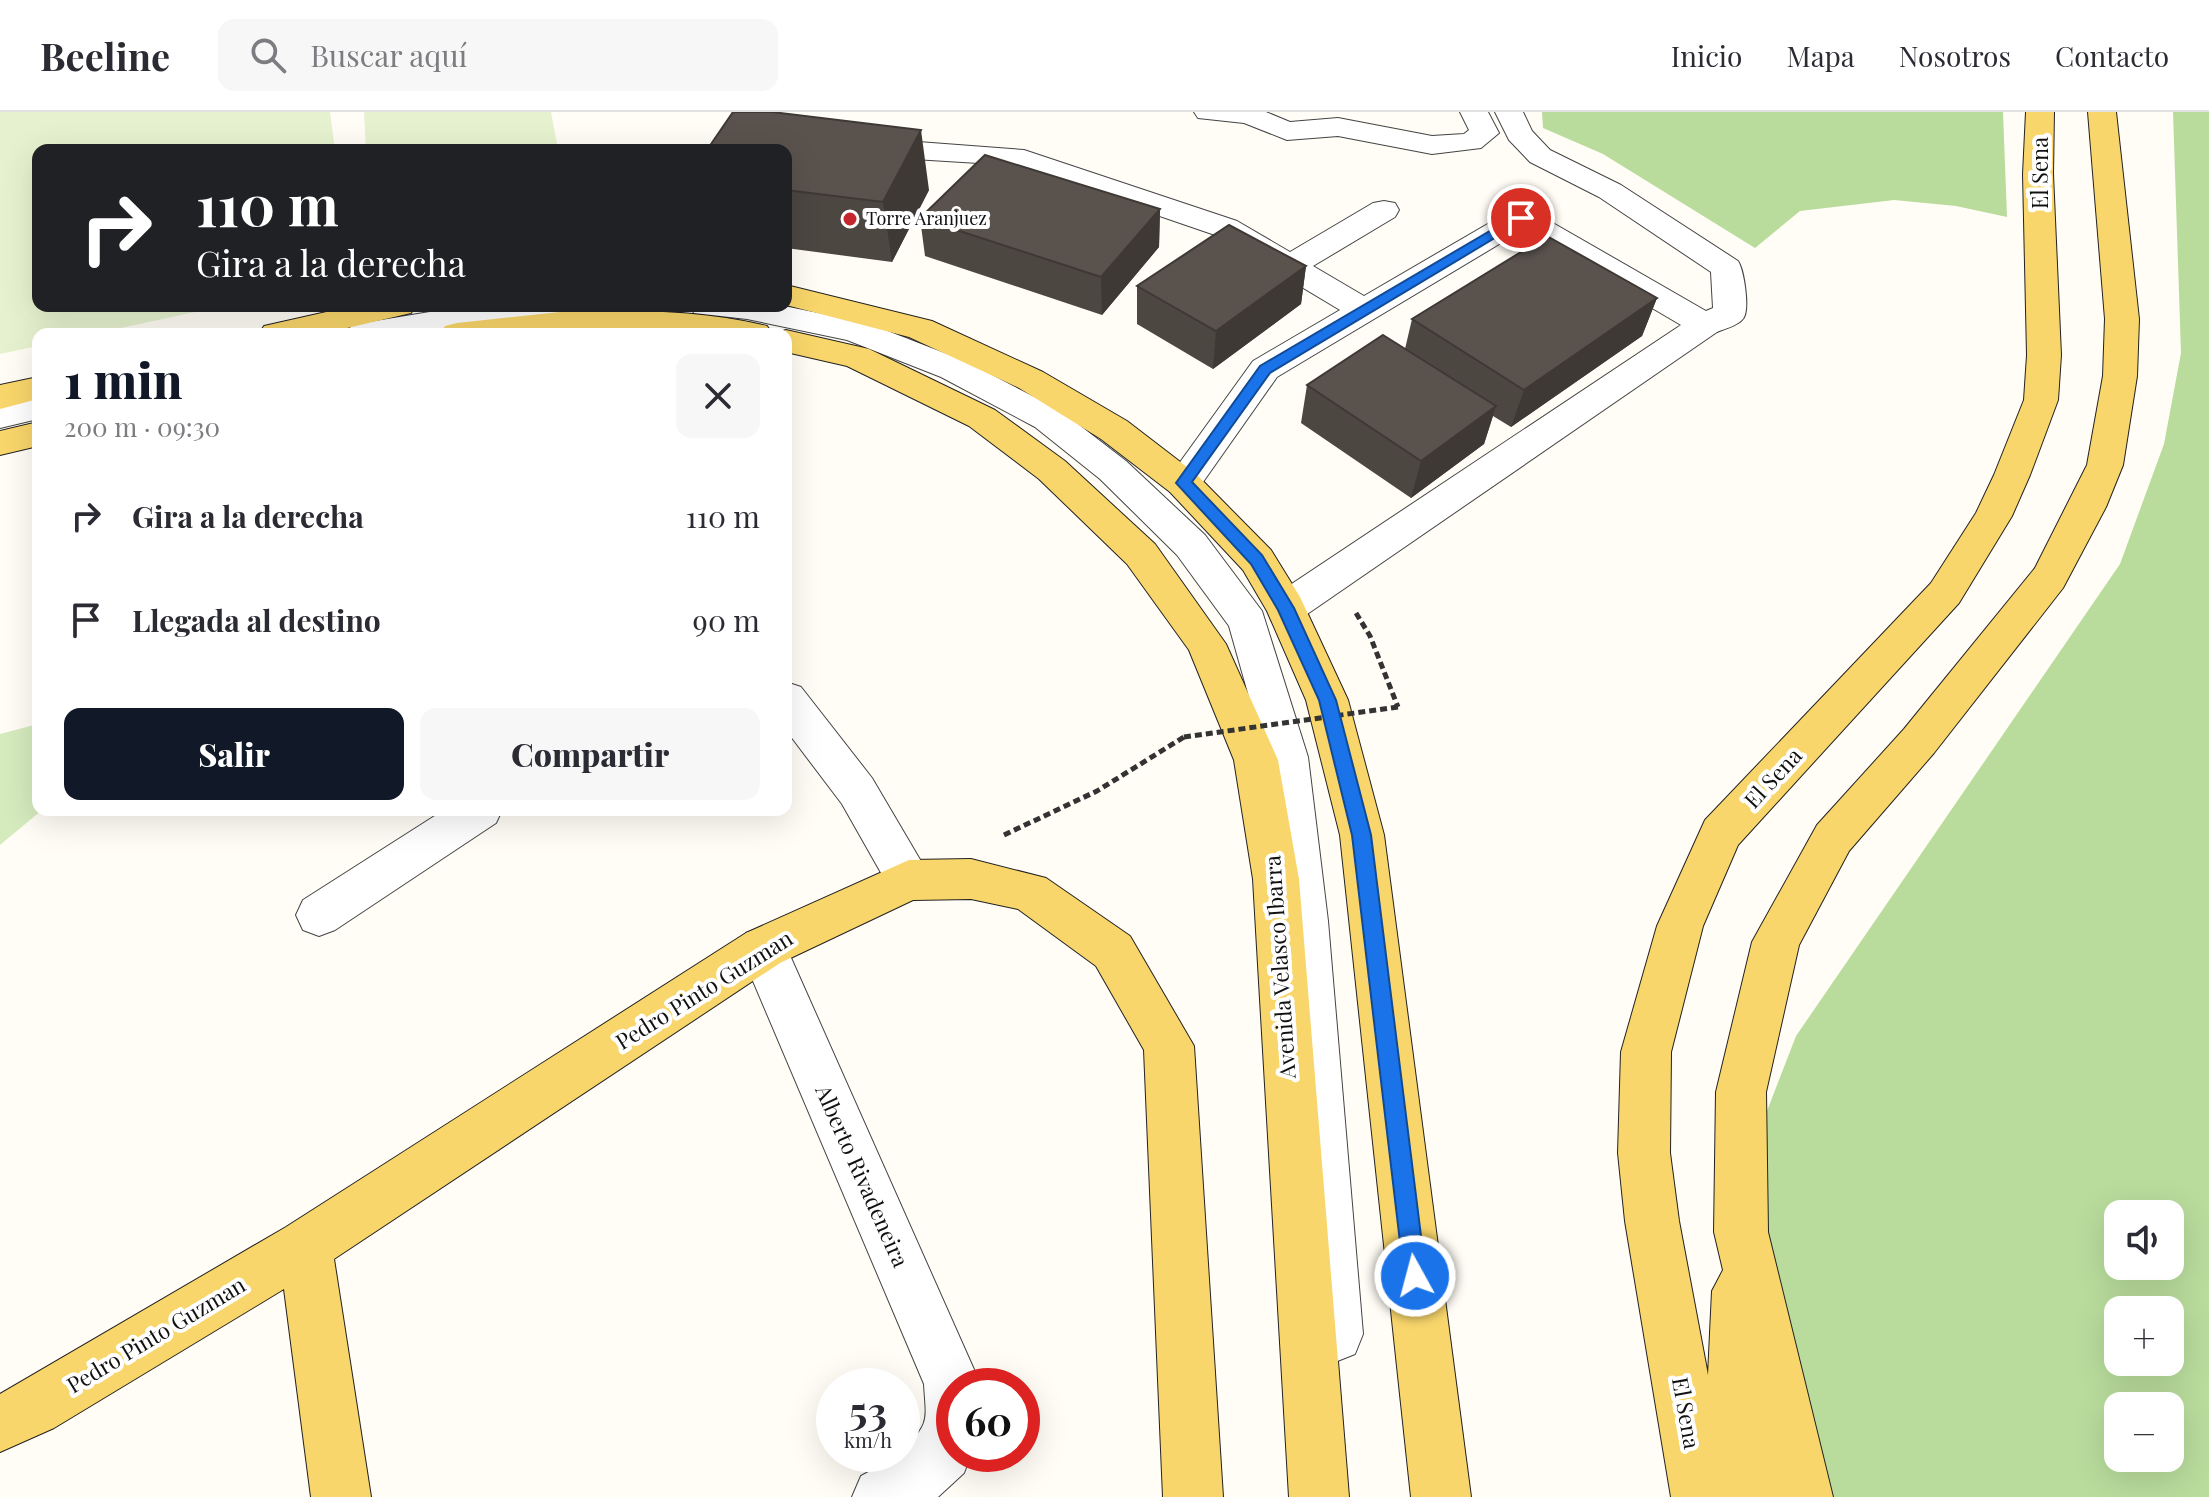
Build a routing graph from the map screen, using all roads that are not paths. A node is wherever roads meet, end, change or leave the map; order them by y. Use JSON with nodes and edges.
{"nodes":[{"id":1,"x":1208,"y":112,"type":"edge"},
{"id":2,"x":1509,"y":112,"type":"edge"},
{"id":3,"x":2040,"y":112,"type":"edge"},
{"id":4,"x":2102,"y":112,"type":"edge"},
{"id":5,"x":1477,"y":125,"type":"edge"},
{"id":6,"x":832,"y":145,"type":"edge"},
{"id":7,"x":1540,"y":156,"type":"junction"},
{"id":8,"x":1384,"y":210,"type":"dead end"},
{"id":9,"x":1290,"y":266,"type":"junction"},
{"id":10,"x":792,"y":297,"type":"edge"},
{"id":11,"x":1364,"y":310,"type":"junction"},
{"id":12,"x":373,"y":312,"type":"edge"},
{"id":13,"x":492,"y":312,"type":"edge"},
{"id":14,"x":762,"y":312,"type":"edge"},
{"id":15,"x":1705,"y":325,"type":"junction"},
{"id":16,"x":302,"y":328,"type":"edge"},
{"id":17,"x":398,"y":328,"type":"edge"},
{"id":18,"x":494,"y":328,"type":"edge"},
{"id":19,"x":715,"y":328,"type":"edge"},
{"id":20,"x":792,"y":342,"type":"edge"},
{"id":21,"x":32,"y":389,"type":"edge"},
{"id":22,"x":0,"y":397,"type":"edge"},
{"id":23,"x":32,"y":408,"type":"edge"},
{"id":24,"x":0,"y":416,"type":"edge"},
{"id":25,"x":32,"y":435,"type":"edge"},
{"id":26,"x":0,"y":443,"type":"edge"},
{"id":27,"x":1183,"y":483,"type":"junction"},
{"id":28,"x":1286,"y":608,"type":"junction"},
{"id":29,"x":792,"y":707,"type":"edge"},
{"id":30,"x":471,"y":816,"type":"edge"},
{"id":31,"x":909,"y":880,"type":"junction"},
{"id":32,"x":319,"y":915,"type":"dead end"},
{"id":33,"x":763,"y":948,"type":"junction"},
{"id":34,"x":1741,"y":1232,"type":"junction"},
{"id":35,"x":305,"y":1246,"type":"junction"},
{"id":36,"x":945,"y":1368,"type":"edge"},
{"id":37,"x":0,"y":1423,"type":"edge"},
{"id":38,"x":936,"y":1459,"type":"edge"},
{"id":39,"x":341,"y":1497,"type":"edge"},
{"id":40,"x":882,"y":1497,"type":"edge"},
{"id":41,"x":1193,"y":1497,"type":"edge"},
{"id":42,"x":1319,"y":1497,"type":"edge"},
{"id":43,"x":1347,"y":1497,"type":"edge"},
{"id":44,"x":1441,"y":1497,"type":"edge"},
{"id":45,"x":1701,"y":1497,"type":"edge"},
{"id":46,"x":1758,"y":1497,"type":"edge"},
{"id":47,"x":1803,"y":1497,"type":"edge"}],
"edges":[{"from":1,"to":5,"type":"street"},
{"from":2,"to":7,"type":"street"},
{"from":3,"to":45,"type":"main road","name":"El Sena"},
{"from":4,"to":34,"type":"main road"},
{"from":5,"to":7,"type":"street"},
{"from":6,"to":9,"type":"street"},
{"from":7,"to":15,"type":"street"},
{"from":8,"to":9,"type":"street"},
{"from":9,"to":11,"type":"street"},
{"from":10,"to":27,"type":"main road"},
{"from":11,"to":15,"type":"street"},
{"from":11,"to":27,"type":"street"},
{"from":12,"to":16,"type":"main road"},
{"from":13,"to":17,"type":"street"},
{"from":14,"to":43,"type":"street"},
{"from":15,"to":28,"type":"street"},
{"from":18,"to":19,"type":"main road"},
{"from":20,"to":42,"type":"main road","name":"Avenida Velasco Ibarra"},
{"from":21,"to":22,"type":"main road"},
{"from":23,"to":24,"type":"street"},
{"from":25,"to":26,"type":"main road"},
{"from":27,"to":28,"type":"main road"},
{"from":28,"to":44,"type":"main road"},
{"from":29,"to":31,"type":"street"},
{"from":30,"to":32,"type":"street"},
{"from":31,"to":33,"type":"main road","name":"Pedro Pinto Guzman"},
{"from":31,"to":41,"type":"main road","name":"Pedro Pinto Guzman"},
{"from":33,"to":35,"type":"main road","name":"Pedro Pinto Guzman"},
{"from":33,"to":36,"type":"street","name":"Alberto Rivadeneira"},
{"from":34,"to":46,"type":"main road"},
{"from":34,"to":47,"type":"main road"},
{"from":35,"to":37,"type":"main road","name":"Pedro Pinto Guzman"},
{"from":35,"to":39,"type":"main road"},
{"from":38,"to":40,"type":"street"}]}
